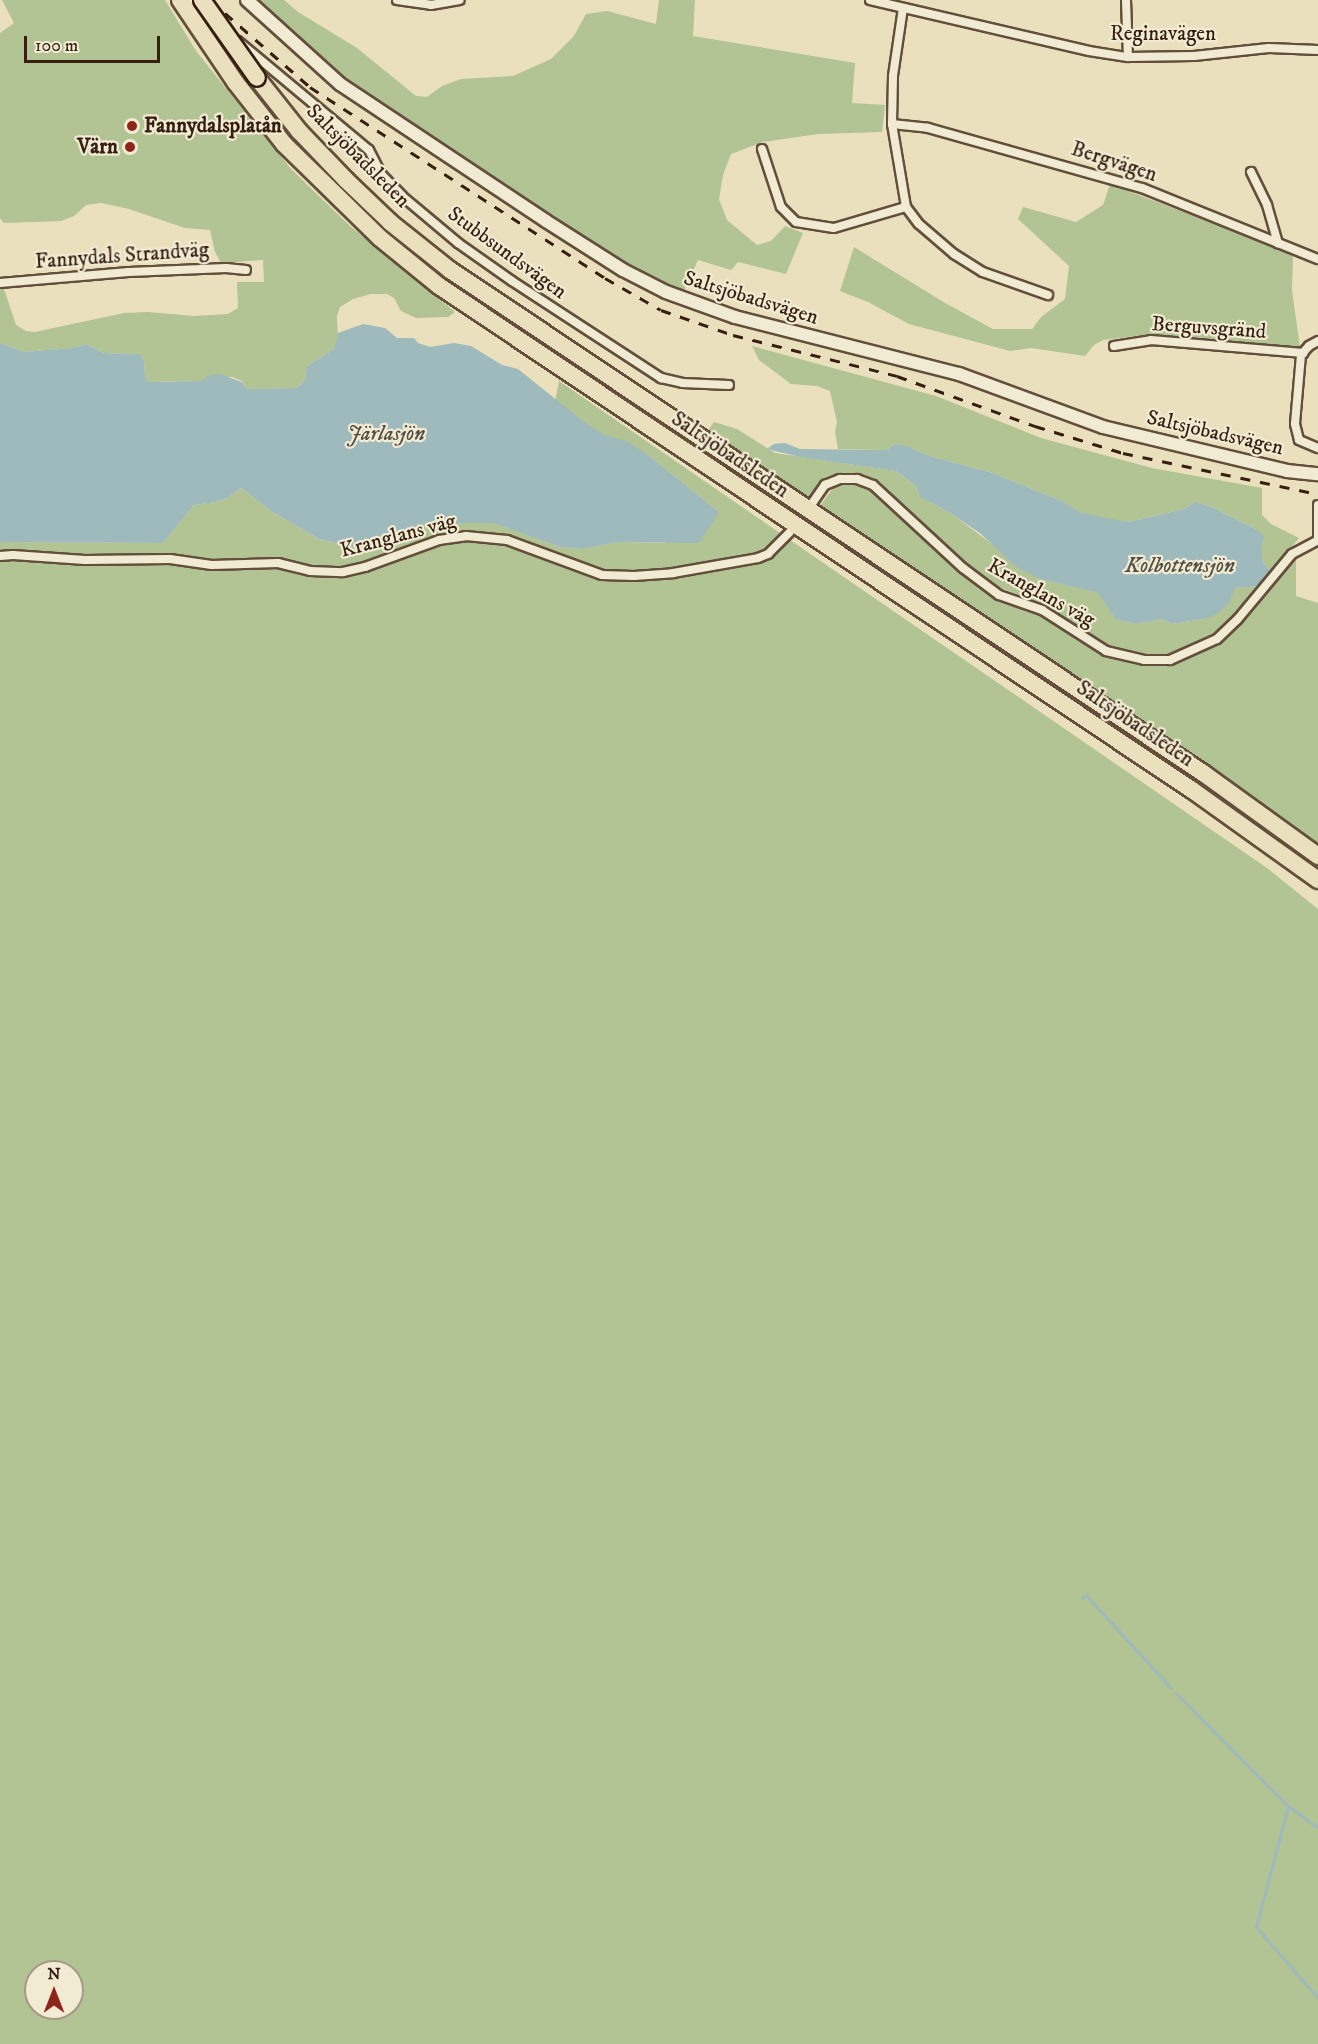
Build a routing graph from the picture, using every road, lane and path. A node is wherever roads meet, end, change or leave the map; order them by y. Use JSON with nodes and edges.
{"nodes":[{"id":1,"x":180,"y":0,"type":"edge"},
{"id":2,"x":189,"y":0,"type":"edge"},
{"id":3,"x":202,"y":0,"type":"edge"},
{"id":4,"x":247,"y":0,"type":"edge"},
{"id":5,"x":397,"y":0,"type":"edge"},
{"id":6,"x":460,"y":0,"type":"edge"},
{"id":7,"x":870,"y":0,"type":"edge"},
{"id":8,"x":1126,"y":0,"type":"edge"},
{"id":9,"x":903,"y":8,"type":"junction"},
{"id":10,"x":1318,"y":50,"type":"edge"},
{"id":11,"x":1128,"y":57,"type":"junction"},
{"id":12,"x":892,"y":124,"type":"junction"},
{"id":13,"x":762,"y":149,"type":"dead end"},
{"id":14,"x":1251,"y":172,"type":"dead end"},
{"id":15,"x":906,"y":207,"type":"junction"},
{"id":16,"x":1278,"y":243,"type":"junction"},
{"id":17,"x":1318,"y":259,"type":"edge"},
{"id":18,"x":246,"y":270,"type":"dead end"},
{"id":19,"x":0,"y":283,"type":"edge"},
{"id":20,"x":1048,"y":295,"type":"dead end"},
{"id":21,"x":1318,"y":341,"type":"edge"},
{"id":22,"x":1114,"y":346,"type":"dead end"},
{"id":23,"x":1303,"y":353,"type":"junction"},
{"id":24,"x":729,"y":385,"type":"dead end"},
{"id":25,"x":1318,"y":448,"type":"edge"},
{"id":26,"x":1318,"y":474,"type":"edge"},
{"id":27,"x":813,"y":502,"type":"dead end"},
{"id":28,"x":1318,"y":505,"type":"edge"},
{"id":29,"x":789,"y":533,"type":"dead end"},
{"id":30,"x":1318,"y":539,"type":"edge"},
{"id":31,"x":0,"y":556,"type":"edge"},
{"id":32,"x":1318,"y":856,"type":"edge"},
{"id":33,"x":1318,"y":880,"type":"edge"}],
"edges":[{"from":1,"to":33,"type":"highway","name":"Saltsjöbadsleden"},
{"from":2,"to":24,"type":"street","name":"Stubbsundsvägen"},
{"from":3,"to":32,"type":"highway","name":"Saltsjöbadsleden","bridge":true},
{"from":4,"to":26,"type":"street","name":"Saltsjöbadsvägen"},
{"from":5,"to":6,"type":"street"},
{"from":7,"to":9,"type":"street","name":"Reginavägen"},
{"from":8,"to":11,"type":"street"},
{"from":9,"to":11,"type":"street","name":"Reginavägen"},
{"from":9,"to":12,"type":"street"},
{"from":10,"to":11,"type":"street","name":"Reginavägen"},
{"from":12,"to":15,"type":"street"},
{"from":12,"to":16,"type":"street","name":"Bergvägen"},
{"from":13,"to":15,"type":"street"},
{"from":14,"to":16,"type":"street"},
{"from":15,"to":20,"type":"street"},
{"from":16,"to":17,"type":"street","name":"Bergvägen"},
{"from":18,"to":19,"type":"street","name":"Fannydals Strandväg"},
{"from":21,"to":23,"type":"street"},
{"from":22,"to":23,"type":"street","name":"Berguvsgränd"},
{"from":23,"to":25,"type":"street"},
{"from":27,"to":30,"type":"street","name":"Kranglans väg"},
{"from":28,"to":30,"type":"street","name":"Kranglans väg"},
{"from":29,"to":31,"type":"street","name":"Kranglans väg"}]}
